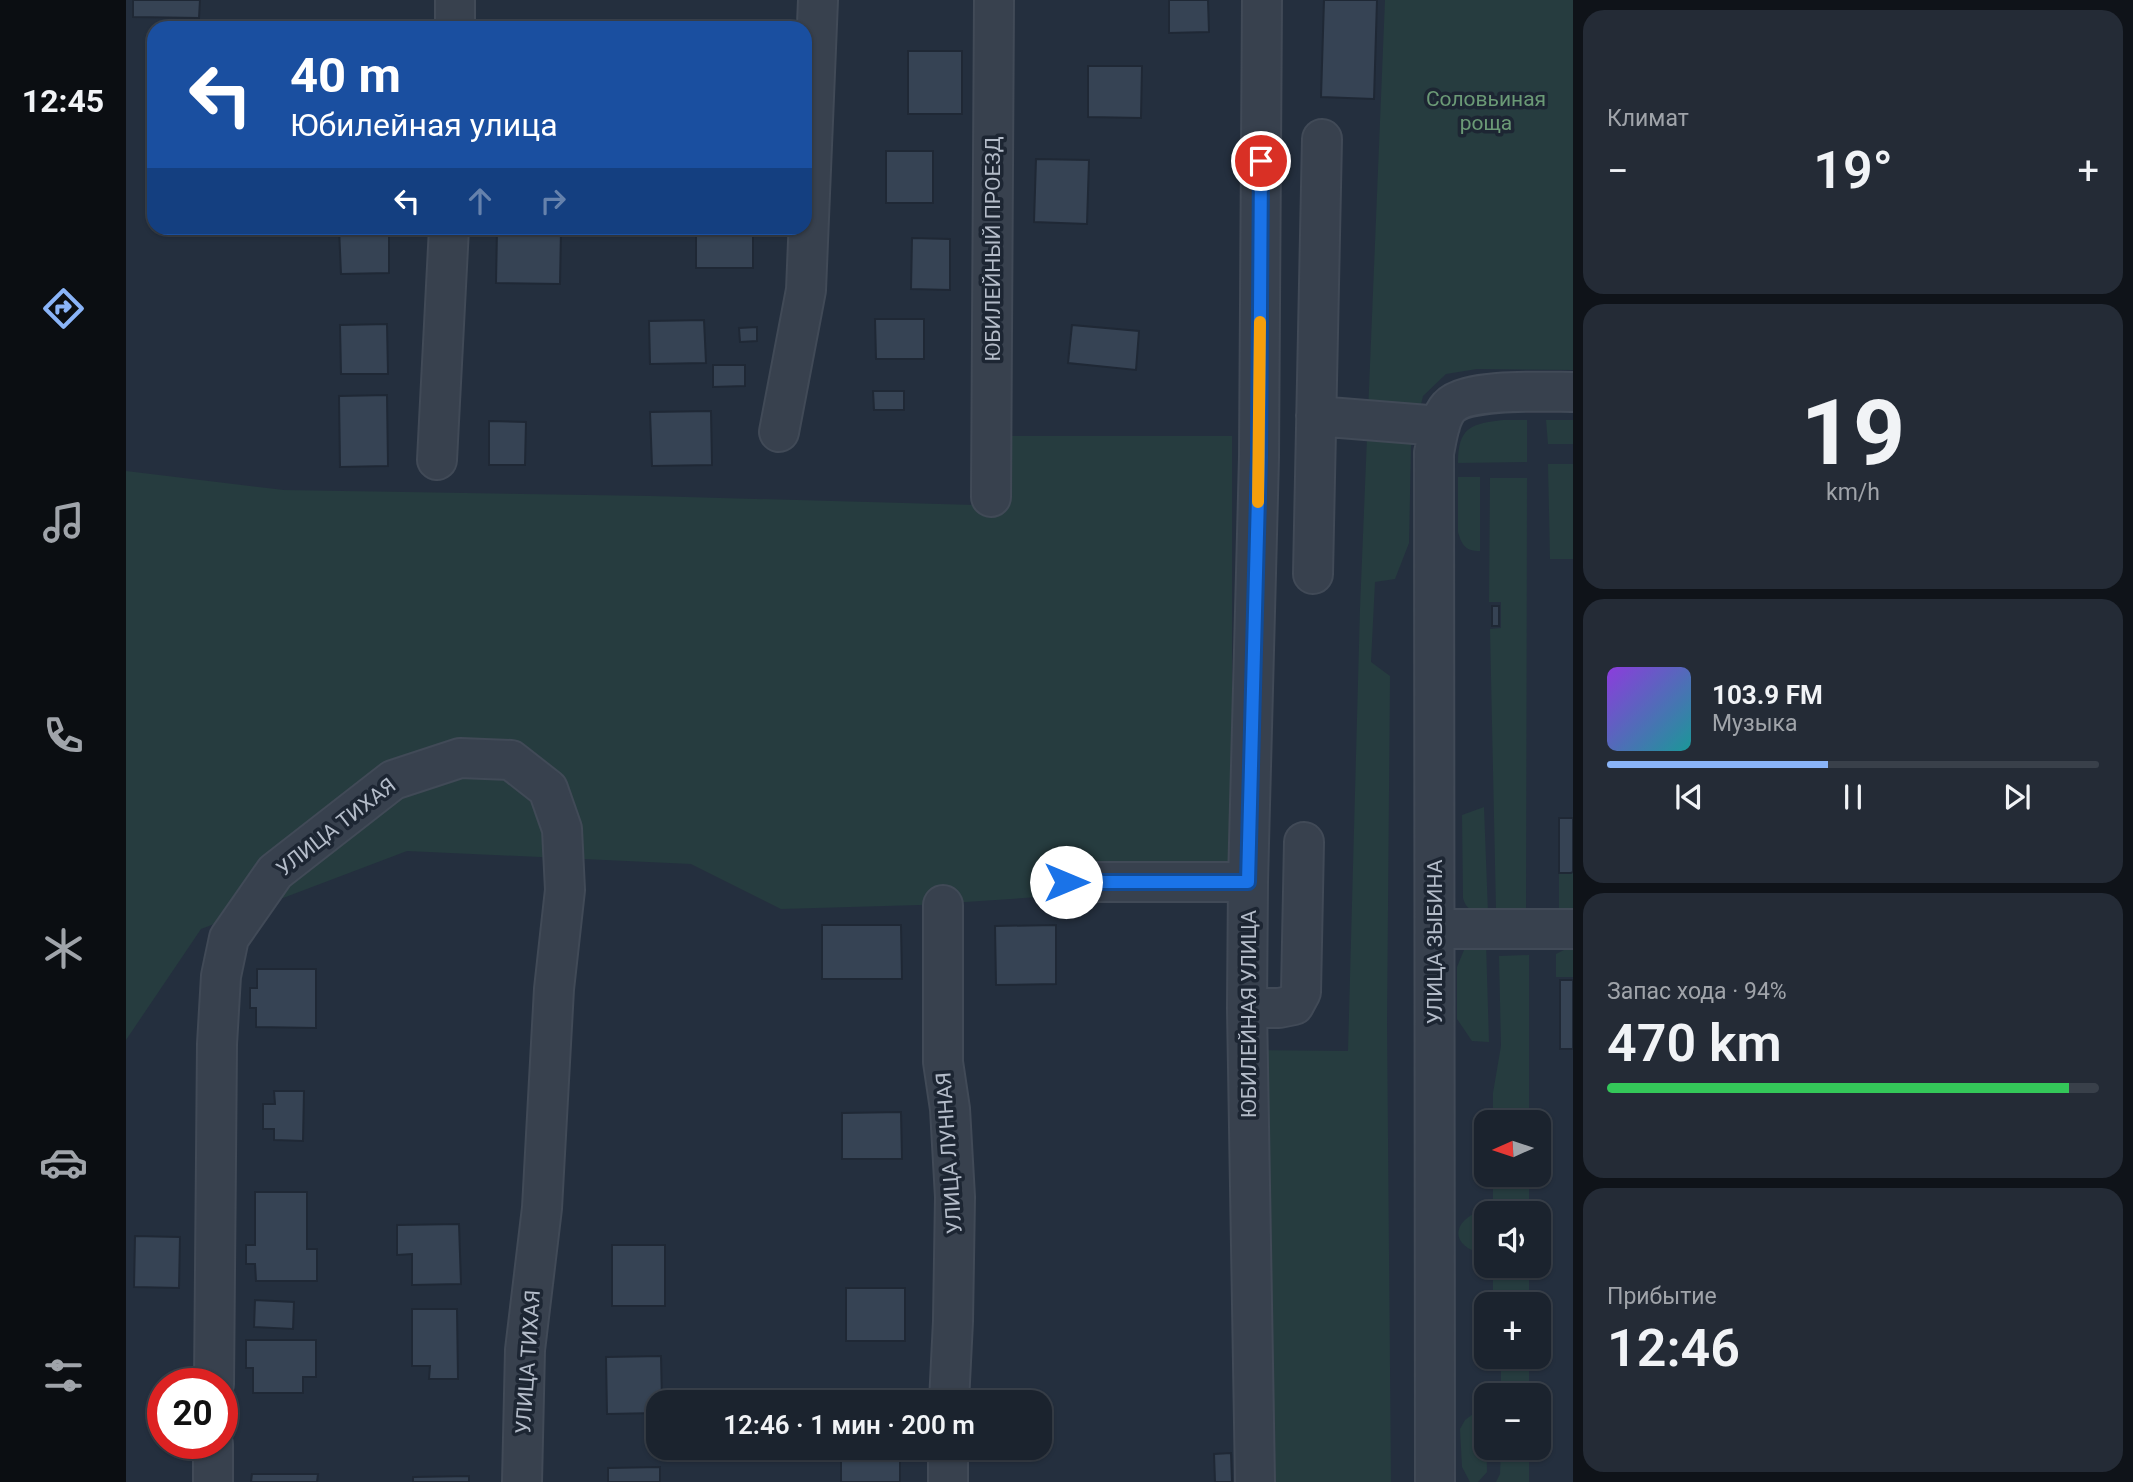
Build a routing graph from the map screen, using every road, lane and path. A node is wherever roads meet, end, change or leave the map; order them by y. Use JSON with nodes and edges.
{"nodes":[{"id":1,"x":455,"y":0,"type":"edge"},
{"id":2,"x":818,"y":0,"type":"edge"},
{"id":3,"x":994,"y":0,"type":"edge"},
{"id":4,"x":1262,"y":0,"type":"edge"},
{"id":5,"x":455,"y":21,"type":"edge"},
{"id":6,"x":1322,"y":139,"type":"dead end"},
{"id":7,"x":812,"y":145,"type":"edge"},
{"id":8,"x":449,"y":235,"type":"edge"},
{"id":9,"x":808,"y":235,"type":"edge"},
{"id":10,"x":1573,"y":392,"type":"edge"},
{"id":11,"x":1316,"y":416,"type":"junction"},
{"id":12,"x":1445,"y":416,"type":"junction"},
{"id":13,"x":779,"y":432,"type":"dead end"},
{"id":14,"x":437,"y":460,"type":"dead end"},
{"id":15,"x":991,"y":497,"type":"dead end"},
{"id":16,"x":1313,"y":574,"type":"dead end"},
{"id":17,"x":1304,"y":842,"type":"dead end"},
{"id":18,"x":1066,"y":882,"type":"dead end"},
{"id":19,"x":1248,"y":882,"type":"junction"},
{"id":20,"x":943,"y":905,"type":"dead end"},
{"id":21,"x":1435,"y":929,"type":"junction"},
{"id":22,"x":1573,"y":929,"type":"edge"},
{"id":23,"x":1247,"y":1008,"type":"junction"},
{"id":24,"x":214,"y":1368,"type":"edge"},
{"id":25,"x":950,"y":1390,"type":"edge"},
{"id":26,"x":213,"y":1459,"type":"edge"},
{"id":27,"x":948,"y":1460,"type":"edge"},
{"id":28,"x":213,"y":1482,"type":"edge"},
{"id":29,"x":522,"y":1482,"type":"edge"},
{"id":30,"x":948,"y":1482,"type":"edge"},
{"id":31,"x":1255,"y":1482,"type":"edge"},
{"id":32,"x":1435,"y":1482,"type":"edge"}],
"edges":[{"from":1,"to":5,"type":"street"},
{"from":2,"to":7,"type":"street"},
{"from":3,"to":15,"type":"street","name":"ЮБИЛЕЙНЫЙ ПРОЕЗД"},
{"from":4,"to":19,"type":"street","name":"ЮБИЛЕЙНАЯ УЛИЦА"},
{"from":6,"to":11,"type":"street"},
{"from":8,"to":14,"type":"street"},
{"from":9,"to":13,"type":"street"},
{"from":10,"to":12,"type":"street"},
{"from":11,"to":12,"type":"street"},
{"from":11,"to":16,"type":"street"},
{"from":12,"to":21,"type":"street","name":"УЛИЦА ЗЫБИНА"},
{"from":17,"to":23,"type":"street"},
{"from":18,"to":19,"type":"street"},
{"from":19,"to":23,"type":"street","name":"ЮБИЛЕЙНАЯ УЛИЦА"},
{"from":20,"to":25,"type":"street","name":"УЛИЦА ЛУННАЯ"},
{"from":21,"to":22,"type":"street"},
{"from":21,"to":32,"type":"street","name":"УЛИЦА ЗЫБИНА"},
{"from":23,"to":31,"type":"street","name":"ЮБИЛЕЙНАЯ УЛИЦА"},
{"from":24,"to":29,"type":"street","name":"УЛИЦА ТИХАЯ"},
{"from":26,"to":28,"type":"street"},
{"from":27,"to":30,"type":"street"}]}
